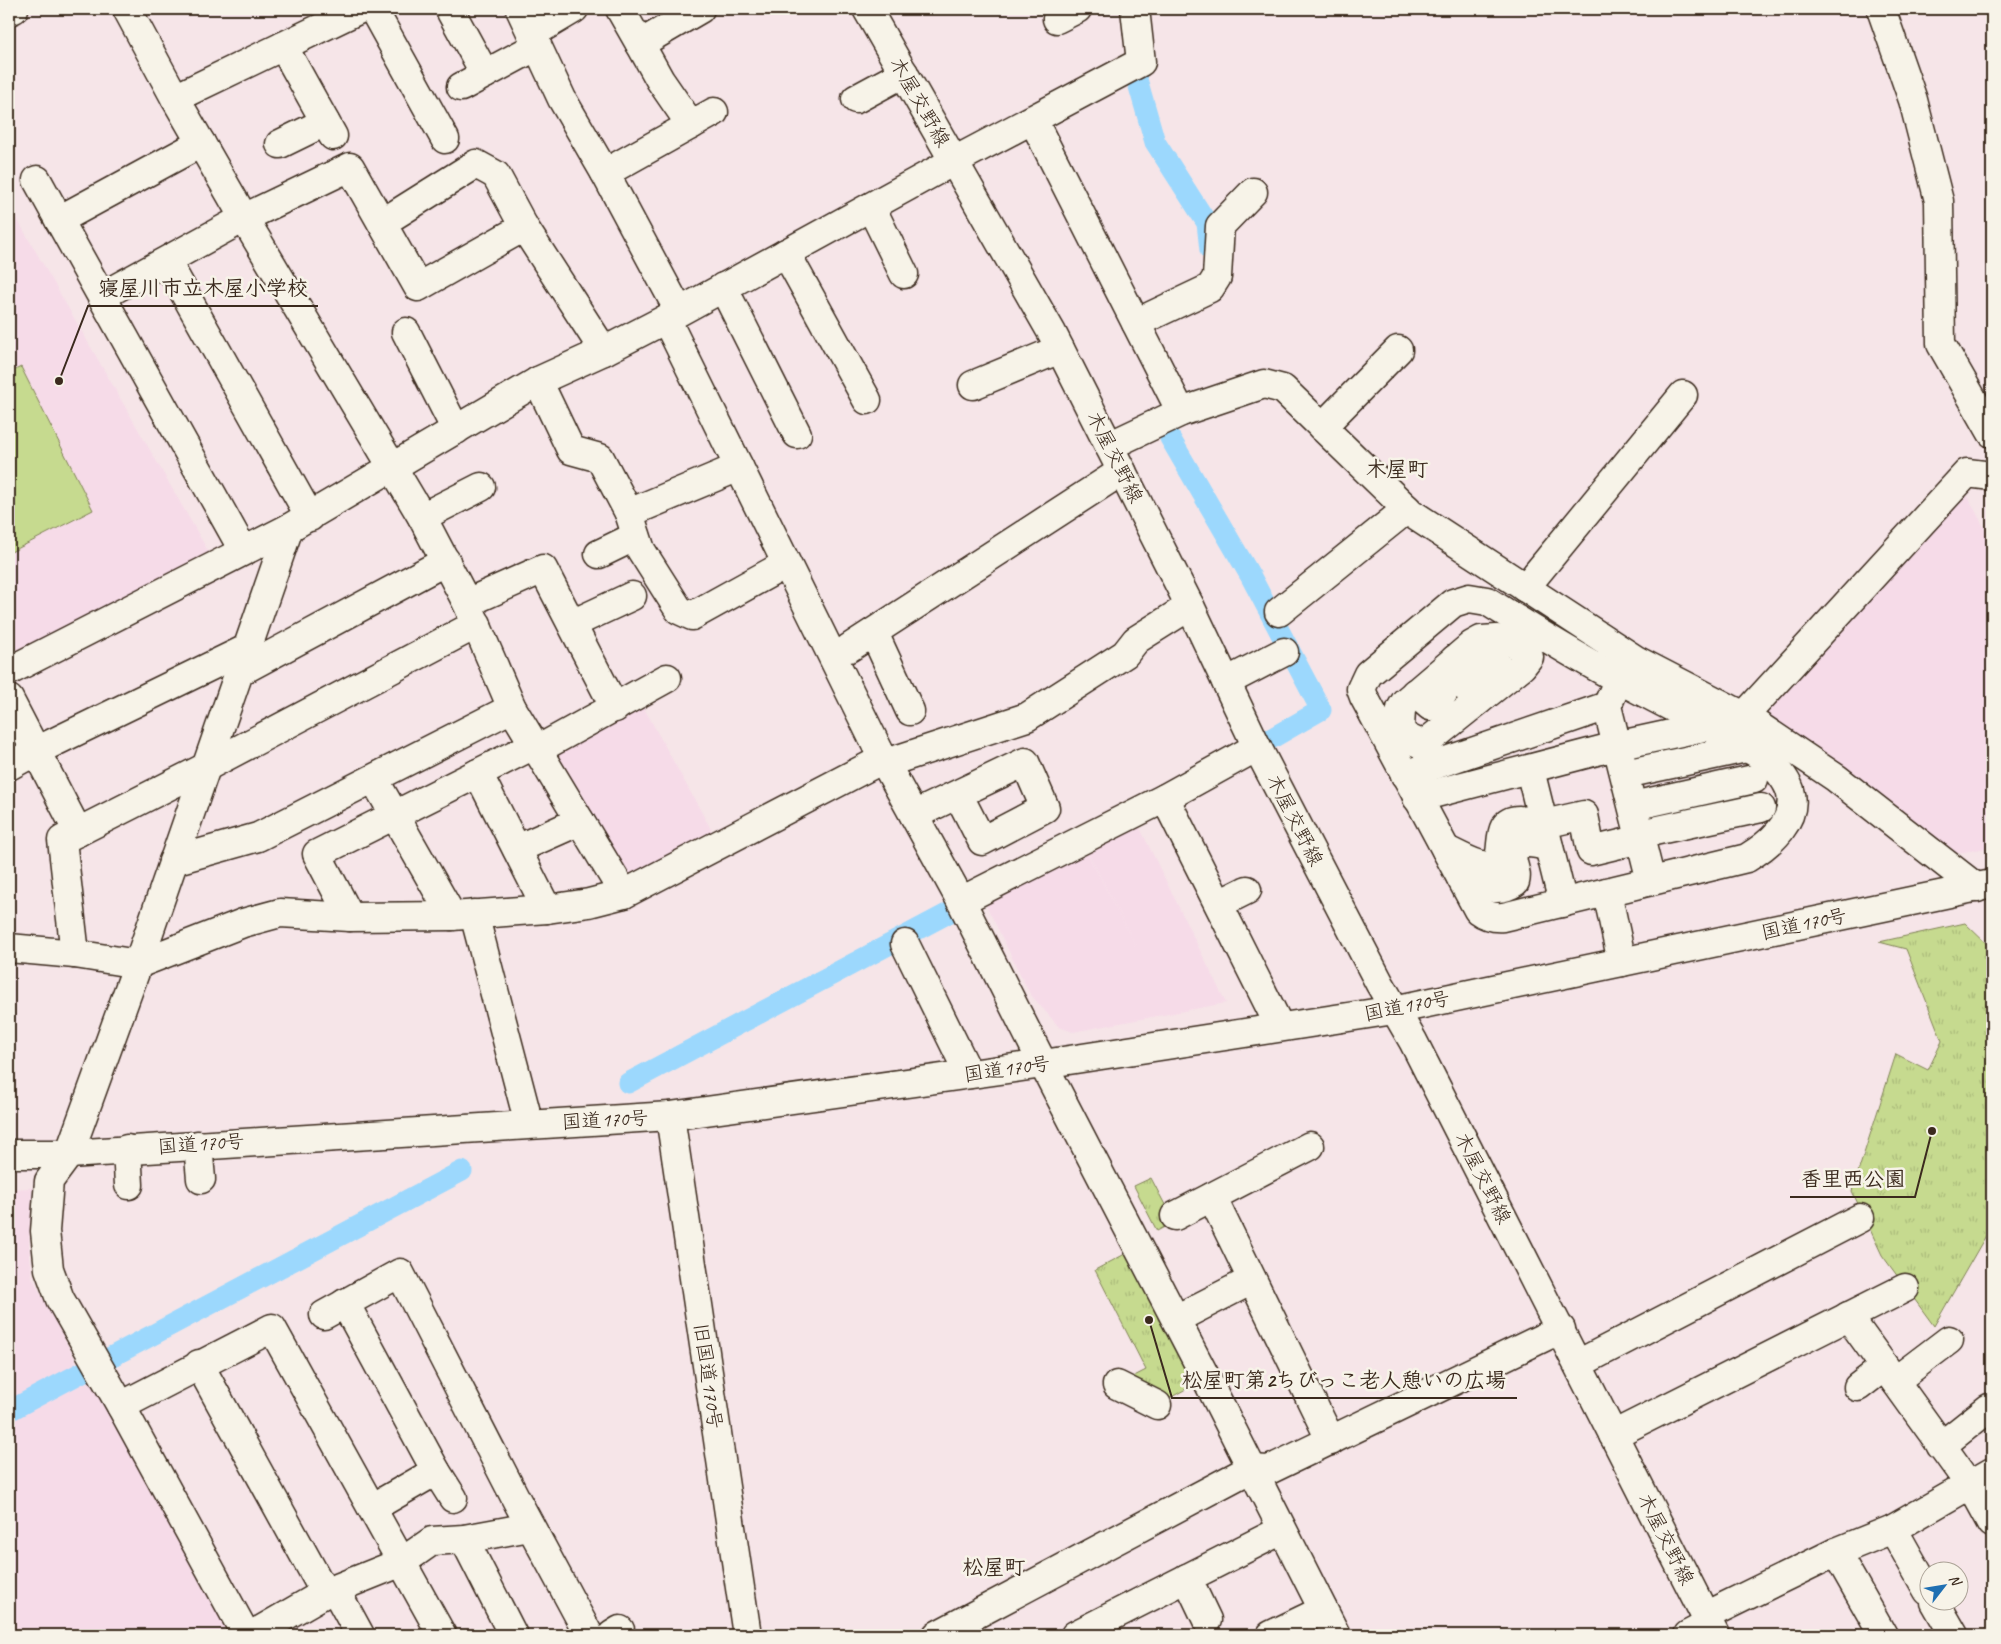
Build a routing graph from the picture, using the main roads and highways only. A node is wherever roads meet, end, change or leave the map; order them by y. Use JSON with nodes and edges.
{"nodes":[{"id":1,"x":14,"y":9,"type":"edge"},
{"id":2,"x":127,"y":9,"type":"edge"},
{"id":3,"x":360,"y":9,"type":"edge"},
{"id":4,"x":373,"y":9,"type":"edge"},
{"id":5,"x":520,"y":9,"type":"edge"},
{"id":6,"x":574,"y":9,"type":"edge"},
{"id":7,"x":620,"y":9,"type":"edge"},
{"id":8,"x":700,"y":9,"type":"edge"},
{"id":9,"x":867,"y":9,"type":"edge"},
{"id":10,"x":1135,"y":9,"type":"edge"},
{"id":11,"x":1881,"y":9,"type":"edge"},
{"id":12,"x":9,"y":11,"type":"edge"},
{"id":13,"x":451,"y":12,"type":"dead end"},
{"id":14,"x":532,"y":44,"type":"junction"},
{"id":15,"x":640,"y":44,"type":"junction"},
{"id":16,"x":283,"y":46,"type":"junction"},
{"id":17,"x":904,"y":73,"type":"junction"},
{"id":18,"x":485,"y":74,"type":"junction"},
{"id":19,"x":461,"y":87,"type":"dead end"},
{"id":20,"x":175,"y":98,"type":"junction"},
{"id":21,"x":856,"y":99,"type":"dead end"},
{"id":22,"x":714,"y":112,"type":"dead end"},
{"id":23,"x":1034,"y":120,"type":"junction"},
{"id":24,"x":691,"y":125,"type":"junction"},
{"id":25,"x":445,"y":139,"type":"dead end"},
{"id":26,"x":200,"y":143,"type":"junction"},
{"id":27,"x":280,"y":144,"type":"dead end"},
{"id":28,"x":959,"y":170,"type":"junction"},
{"id":29,"x":605,"y":173,"type":"junction"},
{"id":30,"x":37,"y":180,"type":"dead end"},
{"id":31,"x":1253,"y":192,"type":"dead end"},
{"id":32,"x":874,"y":214,"type":"junction"},
{"id":33,"x":244,"y":218,"type":"junction"},
{"id":34,"x":59,"y":220,"type":"junction"},
{"id":35,"x":382,"y":223,"type":"junction"},
{"id":36,"x":524,"y":227,"type":"junction"},
{"id":37,"x":789,"y":259,"type":"junction"},
{"id":38,"x":167,"y":262,"type":"junction"},
{"id":39,"x":904,"y":274,"type":"dead end"},
{"id":40,"x":726,"y":294,"type":"junction"},
{"id":41,"x":102,"y":296,"type":"junction"},
{"id":42,"x":673,"y":315,"type":"junction"},
{"id":43,"x":1136,"y":323,"type":"junction"},
{"id":44,"x":406,"y":332,"type":"dead end"},
{"id":45,"x":1060,"y":348,"type":"junction"},
{"id":46,"x":1398,"y":350,"type":"dead end"},
{"id":47,"x":604,"y":351,"type":"junction"},
{"id":48,"x":538,"y":381,"type":"junction"},
{"id":49,"x":973,"y":385,"type":"dead end"},
{"id":50,"x":1683,"y":394,"type":"dead end"},
{"id":51,"x":867,"y":400,"type":"dead end"},
{"id":52,"x":1181,"y":412,"type":"junction"},
{"id":53,"x":1322,"y":428,"type":"junction"},
{"id":54,"x":456,"y":430,"type":"junction"},
{"id":55,"x":797,"y":434,"type":"dead end"},
{"id":56,"x":1992,"y":434,"type":"edge"},
{"id":57,"x":1109,"y":446,"type":"junction"},
{"id":58,"x":394,"y":468,"type":"junction"},
{"id":59,"x":738,"y":468,"type":"junction"},
{"id":60,"x":1122,"y":471,"type":"junction"},
{"id":61,"x":1992,"y":476,"type":"edge"},
{"id":62,"x":480,"y":487,"type":"dead end"},
{"id":63,"x":1407,"y":509,"type":"junction"},
{"id":64,"x":422,"y":517,"type":"junction"},
{"id":65,"x":300,"y":522,"type":"junction"},
{"id":66,"x":633,"y":524,"type":"junction"},
{"id":67,"x":243,"y":550,"type":"junction"},
{"id":68,"x":599,"y":554,"type":"dead end"},
{"id":69,"x":446,"y":561,"type":"junction"},
{"id":70,"x":786,"y":564,"type":"junction"},
{"id":71,"x":1525,"y":588,"type":"junction"},
{"id":72,"x":632,"y":596,"type":"dead end"},
{"id":73,"x":1190,"y":606,"type":"junction"},
{"id":74,"x":1279,"y":612,"type":"dead end"},
{"id":75,"x":472,"y":613,"type":"junction"},
{"id":76,"x":572,"y":624,"type":"junction"},
{"id":77,"x":874,"y":633,"type":"junction"},
{"id":78,"x":1537,"y":646,"type":"junction"},
{"id":79,"x":849,"y":648,"type":"dead end"},
{"id":80,"x":1284,"y":652,"type":"dead end"},
{"id":81,"x":244,"y":659,"type":"junction"},
{"id":82,"x":1455,"y":659,"type":"junction"},
{"id":83,"x":9,"y":671,"type":"edge"},
{"id":84,"x":667,"y":678,"type":"dead end"},
{"id":85,"x":1508,"y":678,"type":"junction"},
{"id":86,"x":1618,"y":679,"type":"junction"},
{"id":87,"x":1226,"y":682,"type":"junction"},
{"id":88,"x":1415,"y":694,"type":"junction"},
{"id":89,"x":9,"y":699,"type":"edge"},
{"id":90,"x":1478,"y":701,"type":"junction"},
{"id":91,"x":1607,"y":706,"type":"junction"},
{"id":92,"x":512,"y":708,"type":"junction"},
{"id":93,"x":615,"y":708,"type":"junction"},
{"id":94,"x":910,"y":711,"type":"dead end"},
{"id":95,"x":1744,"y":716,"type":"junction"},
{"id":96,"x":1708,"y":726,"type":"junction"},
{"id":97,"x":1257,"y":746,"type":"junction"},
{"id":98,"x":1616,"y":746,"type":"junction"},
{"id":99,"x":536,"y":748,"type":"junction"},
{"id":100,"x":1746,"y":748,"type":"junction"},
{"id":101,"x":36,"y":751,"type":"junction"},
{"id":102,"x":891,"y":760,"type":"junction"},
{"id":103,"x":9,"y":766,"type":"edge"},
{"id":104,"x":206,"y":767,"type":"junction"},
{"id":105,"x":1530,"y":770,"type":"junction"},
{"id":106,"x":478,"y":773,"type":"junction"},
{"id":107,"x":1625,"y":774,"type":"junction"},
{"id":108,"x":374,"y":779,"type":"junction"},
{"id":109,"x":1754,"y":780,"type":"dead end"},
{"id":110,"x":1411,"y":786,"type":"junction"},
{"id":111,"x":958,"y":794,"type":"dead end"},
{"id":112,"x":1165,"y":798,"type":"junction"},
{"id":113,"x":1633,"y":806,"type":"junction"},
{"id":114,"x":1760,"y":808,"type":"dead end"},
{"id":115,"x":921,"y":812,"type":"junction"},
{"id":116,"x":395,"y":814,"type":"junction"},
{"id":117,"x":580,"y":821,"type":"junction"},
{"id":118,"x":78,"y":832,"type":"junction"},
{"id":119,"x":1546,"y":835,"type":"junction"},
{"id":120,"x":1642,"y":842,"type":"junction"},
{"id":121,"x":517,"y":849,"type":"junction"},
{"id":122,"x":1446,"y":850,"type":"junction"},
{"id":123,"x":173,"y":861,"type":"junction"},
{"id":124,"x":1461,"y":878,"type":"junction"},
{"id":125,"x":1652,"y":881,"type":"junction"},
{"id":126,"x":1985,"y":886,"type":"edge"},
{"id":127,"x":1247,"y":890,"type":"dead end"},
{"id":128,"x":1607,"y":892,"type":"junction"},
{"id":129,"x":624,"y":894,"type":"junction"},
{"id":130,"x":961,"y":901,"type":"junction"},
{"id":131,"x":1563,"y":902,"type":"junction"},
{"id":132,"x":1218,"y":904,"type":"junction"},
{"id":133,"x":547,"y":909,"type":"junction"},
{"id":134,"x":463,"y":915,"type":"junction"},
{"id":135,"x":350,"y":917,"type":"junction"},
{"id":136,"x":905,"y":944,"type":"dead end"},
{"id":137,"x":9,"y":948,"type":"edge"},
{"id":138,"x":75,"y":954,"type":"junction"},
{"id":139,"x":1622,"y":962,"type":"junction"},
{"id":140,"x":138,"y":964,"type":"junction"},
{"id":141,"x":1394,"y":1010,"type":"junction"},
{"id":142,"x":1280,"y":1027,"type":"junction"},
{"id":143,"x":1043,"y":1064,"type":"junction"},
{"id":144,"x":970,"y":1074,"type":"junction"},
{"id":145,"x":670,"y":1116,"type":"junction"},
{"id":146,"x":529,"y":1124,"type":"junction"},
{"id":147,"x":198,"y":1144,"type":"junction"},
{"id":148,"x":1310,"y":1146,"type":"dead end"},
{"id":149,"x":127,"y":1149,"type":"junction"},
{"id":150,"x":9,"y":1154,"type":"edge"},
{"id":151,"x":69,"y":1154,"type":"junction"},
{"id":152,"x":201,"y":1179,"type":"dead end"},
{"id":153,"x":129,"y":1185,"type":"dead end"},
{"id":154,"x":1212,"y":1197,"type":"junction"},
{"id":155,"x":1175,"y":1216,"type":"dead end"},
{"id":156,"x":1860,"y":1218,"type":"dead end"},
{"id":157,"x":1252,"y":1280,"type":"junction"},
{"id":158,"x":1905,"y":1288,"type":"dead end"},
{"id":159,"x":1848,"y":1316,"type":"junction"},
{"id":160,"x":1176,"y":1319,"type":"junction"},
{"id":161,"x":1561,"y":1329,"type":"junction"},
{"id":162,"x":1949,"y":1340,"type":"dead end"},
{"id":163,"x":199,"y":1364,"type":"junction"},
{"id":164,"x":1578,"y":1364,"type":"junction"},
{"id":165,"x":1889,"y":1374,"type":"junction"},
{"id":166,"x":1116,"y":1385,"type":"dead end"},
{"id":167,"x":1858,"y":1387,"type":"dead end"},
{"id":168,"x":1157,"y":1405,"type":"dead end"},
{"id":169,"x":121,"y":1406,"type":"junction"},
{"id":170,"x":1989,"y":1408,"type":"dead end"},
{"id":171,"x":1613,"y":1435,"type":"junction"},
{"id":172,"x":1330,"y":1440,"type":"junction"},
{"id":173,"x":1941,"y":1446,"type":"junction"},
{"id":174,"x":1250,"y":1469,"type":"junction"},
{"id":175,"x":436,"y":1471,"type":"junction"},
{"id":176,"x":1980,"y":1478,"type":"edge"},
{"id":177,"x":453,"y":1498,"type":"dead end"},
{"id":178,"x":372,"y":1508,"type":"junction"},
{"id":179,"x":1992,"y":1523,"type":"edge"},
{"id":180,"x":530,"y":1527,"type":"junction"},
{"id":181,"x":1893,"y":1529,"type":"junction"},
{"id":182,"x":1282,"y":1530,"type":"junction"},
{"id":183,"x":464,"y":1539,"type":"junction"},
{"id":184,"x":1836,"y":1552,"type":"junction"},
{"id":185,"x":402,"y":1562,"type":"junction"},
{"id":186,"x":1918,"y":1573,"type":"edge"},
{"id":187,"x":1187,"y":1578,"type":"junction"},
{"id":188,"x":330,"y":1591,"type":"junction"},
{"id":189,"x":1323,"y":1610,"type":"junction"},
{"id":190,"x":1941,"y":1612,"type":"edge"},
{"id":191,"x":1207,"y":1620,"type":"dead end"},
{"id":192,"x":1704,"y":1628,"type":"edge"},
{"id":193,"x":951,"y":1632,"type":"edge"},
{"id":194,"x":246,"y":1635,"type":"edge"},
{"id":195,"x":252,"y":1635,"type":"edge"},
{"id":196,"x":360,"y":1635,"type":"edge"},
{"id":197,"x":442,"y":1635,"type":"edge"},
{"id":198,"x":513,"y":1635,"type":"edge"},
{"id":199,"x":589,"y":1635,"type":"edge"},
{"id":200,"x":747,"y":1635,"type":"edge"},
{"id":201,"x":1075,"y":1635,"type":"edge"},
{"id":202,"x":1271,"y":1635,"type":"edge"},
{"id":203,"x":1336,"y":1635,"type":"edge"},
{"id":204,"x":1883,"y":1635,"type":"edge"},
{"id":205,"x":1954,"y":1635,"type":"edge"}],
"edges":[{"from":1,"to":12,"type":"main road"},
{"from":2,"to":20,"type":"main road"},
{"from":3,"to":16,"type":"main road"},
{"from":4,"to":25,"type":"main road"},
{"from":5,"to":14,"type":"main road"},
{"from":6,"to":14,"type":"main road"},
{"from":7,"to":15,"type":"main road"},
{"from":8,"to":15,"type":"main road"},
{"from":9,"to":17,"type":"main road","name":"木屋交野線"},
{"from":10,"to":23,"type":"main road"},
{"from":11,"to":56,"type":"main road"},
{"from":13,"to":18,"type":"main road"},
{"from":14,"to":18,"type":"main road"},
{"from":14,"to":29,"type":"main road"},
{"from":15,"to":24,"type":"main road"},
{"from":16,"to":20,"type":"main road"},
{"from":16,"to":27,"type":"main road"},
{"from":17,"to":21,"type":"main road"},
{"from":17,"to":28,"type":"main road","name":"木屋交野線"},
{"from":18,"to":19,"type":"main road"},
{"from":20,"to":26,"type":"main road"},
{"from":22,"to":24,"type":"main road"},
{"from":23,"to":28,"type":"main road"},
{"from":23,"to":43,"type":"main road"},
{"from":24,"to":29,"type":"main road"},
{"from":26,"to":33,"type":"main road"},
{"from":26,"to":34,"type":"main road"},
{"from":28,"to":32,"type":"main road"},
{"from":28,"to":45,"type":"main road","name":"木屋交野線"},
{"from":29,"to":42,"type":"main road"},
{"from":30,"to":34,"type":"main road"},
{"from":31,"to":43,"type":"main road"},
{"from":32,"to":37,"type":"main road"},
{"from":32,"to":39,"type":"main road"},
{"from":33,"to":35,"type":"main road"},
{"from":33,"to":38,"type":"main road"},
{"from":33,"to":58,"type":"main road"},
{"from":34,"to":41,"type":"main road"},
{"from":35,"to":36,"type":"main road"},
{"from":35,"to":36,"type":"main road"},
{"from":36,"to":47,"type":"main road"},
{"from":37,"to":40,"type":"main road"},
{"from":37,"to":51,"type":"main road"},
{"from":38,"to":41,"type":"main road"},
{"from":38,"to":65,"type":"main road"},
{"from":40,"to":42,"type":"main road"},
{"from":40,"to":55,"type":"main road"},
{"from":41,"to":67,"type":"main road"},
{"from":42,"to":47,"type":"main road"},
{"from":42,"to":59,"type":"main road"},
{"from":43,"to":52,"type":"main road"},
{"from":44,"to":54,"type":"main road"},
{"from":45,"to":49,"type":"main road"},
{"from":45,"to":57,"type":"main road","name":"木屋交野線"},
{"from":46,"to":53,"type":"main road"},
{"from":47,"to":48,"type":"main road"},
{"from":48,"to":54,"type":"main road"},
{"from":48,"to":66,"type":"main road"},
{"from":50,"to":71,"type":"main road"},
{"from":52,"to":53,"type":"main road"},
{"from":52,"to":57,"type":"main road"},
{"from":53,"to":63,"type":"main road"},
{"from":54,"to":58,"type":"main road"},
{"from":57,"to":60,"type":"main road","name":"木屋交野線"},
{"from":58,"to":64,"type":"main road"},
{"from":58,"to":65,"type":"main road"},
{"from":59,"to":66,"type":"main road"},
{"from":59,"to":70,"type":"main road"},
{"from":60,"to":73,"type":"main road","name":"木屋交野線"},
{"from":60,"to":77,"type":"main road"},
{"from":61,"to":95,"type":"main road"},
{"from":62,"to":64,"type":"main road"},
{"from":63,"to":71,"type":"main road"},
{"from":63,"to":74,"type":"main road"},
{"from":64,"to":69,"type":"main road"},
{"from":65,"to":67,"type":"main road"},
{"from":65,"to":81,"type":"main road"},
{"from":66,"to":68,"type":"main road"},
{"from":66,"to":70,"type":"main road"},
{"from":67,"to":83,"type":"main road"},
{"from":69,"to":75,"type":"main road"},
{"from":69,"to":81,"type":"main road"},
{"from":70,"to":102,"type":"main road"},
{"from":71,"to":95,"type":"main road"},
{"from":72,"to":76,"type":"main road"},
{"from":73,"to":87,"type":"main road","name":"木屋交野線"},
{"from":73,"to":102,"type":"main road"},
{"from":75,"to":76,"type":"main road"},
{"from":75,"to":92,"type":"main road"},
{"from":75,"to":104,"type":"main road"},
{"from":76,"to":93,"type":"main road"},
{"from":77,"to":79,"type":"main road"},
{"from":77,"to":94,"type":"main road"},
{"from":78,"to":82,"type":"main road"},
{"from":78,"to":85,"type":"main road"},
{"from":78,"to":86,"type":"main road"},
{"from":78,"to":110,"type":"main road"},
{"from":80,"to":87,"type":"main road"},
{"from":81,"to":101,"type":"main road"},
{"from":81,"to":104,"type":"main road"},
{"from":82,"to":85,"type":"main road"},
{"from":82,"to":88,"type":"main road"},
{"from":84,"to":93,"type":"main road"},
{"from":85,"to":90,"type":"main road"},
{"from":86,"to":91,"type":"main road"},
{"from":86,"to":96,"type":"main road"},
{"from":87,"to":97,"type":"main road","name":"木屋交野線"},
{"from":88,"to":90,"type":"main road"},
{"from":88,"to":90,"type":"main road"},
{"from":89,"to":101,"type":"main road"},
{"from":91,"to":98,"type":"main road"},
{"from":91,"to":110,"type":"main road"},
{"from":92,"to":99,"type":"main road"},
{"from":92,"to":108,"type":"main road"},
{"from":93,"to":99,"type":"main road"},
{"from":95,"to":126,"type":"main road"},
{"from":96,"to":98,"type":"main road"},
{"from":96,"to":100,"type":"main road"},
{"from":97,"to":112,"type":"main road"},
{"from":97,"to":141,"type":"main road","name":"木屋交野線"},
{"from":98,"to":105,"type":"main road"},
{"from":98,"to":107,"type":"main road"},
{"from":99,"to":106,"type":"main road"},
{"from":99,"to":117,"type":"main road"},
{"from":100,"to":107,"type":"main road"},
{"from":100,"to":125,"type":"main road"},
{"from":101,"to":103,"type":"main road"},
{"from":101,"to":118,"type":"main road"},
{"from":102,"to":115,"type":"main road"},
{"from":102,"to":129,"type":"main road"},
{"from":104,"to":118,"type":"main road"},
{"from":104,"to":123,"type":"main road"},
{"from":105,"to":110,"type":"main road"},
{"from":105,"to":119,"type":"main road"},
{"from":106,"to":116,"type":"main road"},
{"from":106,"to":121,"type":"main road"},
{"from":107,"to":113,"type":"main road"},
{"from":108,"to":116,"type":"main road"},
{"from":108,"to":123,"type":"main road"},
{"from":109,"to":113,"type":"main road"},
{"from":110,"to":122,"type":"main road"},
{"from":111,"to":115,"type":"main road"},
{"from":112,"to":130,"type":"main road"},
{"from":112,"to":132,"type":"main road"},
{"from":113,"to":120,"type":"main road"},
{"from":114,"to":120,"type":"main road"},
{"from":115,"to":130,"type":"main road"},
{"from":116,"to":134,"type":"main road"},
{"from":116,"to":135,"type":"main road"},
{"from":117,"to":121,"type":"main road"},
{"from":117,"to":129,"type":"main road"},
{"from":118,"to":138,"type":"main road"},
{"from":119,"to":120,"type":"main road"},
{"from":119,"to":122,"type":"main road"},
{"from":119,"to":124,"type":"main road"},
{"from":119,"to":131,"type":"main road"},
{"from":120,"to":125,"type":"main road"},
{"from":121,"to":133,"type":"main road"},
{"from":122,"to":124,"type":"main road"},
{"from":123,"to":140,"type":"main road"},
{"from":124,"to":131,"type":"main road"},
{"from":125,"to":128,"type":"main road"},
{"from":126,"to":139,"type":"main road","name":"国道170号"},
{"from":127,"to":132,"type":"main road"},
{"from":128,"to":131,"type":"main road"},
{"from":128,"to":139,"type":"main road"},
{"from":129,"to":133,"type":"main road"},
{"from":130,"to":143,"type":"main road"},
{"from":132,"to":142,"type":"main road"},
{"from":133,"to":134,"type":"main road"},
{"from":134,"to":135,"type":"main road"},
{"from":134,"to":146,"type":"main road"},
{"from":135,"to":140,"type":"main road"},
{"from":136,"to":144,"type":"main road"},
{"from":137,"to":138,"type":"main road"},
{"from":138,"to":140,"type":"main road"},
{"from":139,"to":141,"type":"main road","name":"国道170号"},
{"from":140,"to":151,"type":"main road"},
{"from":141,"to":142,"type":"main road","name":"国道170号"},
{"from":141,"to":161,"type":"main road","name":"木屋交野線"},
{"from":142,"to":143,"type":"main road","name":"国道170号"},
{"from":143,"to":144,"type":"main road","name":"国道170号"},
{"from":143,"to":160,"type":"main road"},
{"from":144,"to":145,"type":"main road","name":"国道170号"},
{"from":145,"to":146,"type":"main road","name":"国道170号"},
{"from":145,"to":200,"type":"main road","name":"旧国道170号"},
{"from":146,"to":147,"type":"main road","name":"国道170号"},
{"from":147,"to":149,"type":"main road","name":"国道170号"},
{"from":147,"to":152,"type":"main road"},
{"from":148,"to":154,"type":"main road"},
{"from":149,"to":151,"type":"main road","name":"国道170号"},
{"from":149,"to":153,"type":"main road"},
{"from":150,"to":151,"type":"main road","name":"国道170号"},
{"from":151,"to":169,"type":"main road"},
{"from":154,"to":155,"type":"main road"},
{"from":154,"to":157,"type":"main road"},
{"from":156,"to":164,"type":"main road"},
{"from":157,"to":160,"type":"main road"},
{"from":157,"to":172,"type":"main road"},
{"from":158,"to":159,"type":"main road"},
{"from":159,"to":165,"type":"main road"},
{"from":159,"to":171,"type":"main road"},
{"from":160,"to":174,"type":"main road"},
{"from":161,"to":164,"type":"main road","name":"木屋交野線"},
{"from":161,"to":172,"type":"main road"},
{"from":162,"to":165,"type":"main road"},
{"from":163,"to":169,"type":"main road"},
{"from":163,"to":178,"type":"main road"},
{"from":163,"to":188,"type":"main road"},
{"from":164,"to":171,"type":"main road","name":"木屋交野線"},
{"from":165,"to":167,"type":"main road"},
{"from":165,"to":173,"type":"main road"},
{"from":166,"to":168,"type":"main road"},
{"from":169,"to":194,"type":"main road"},
{"from":170,"to":173,"type":"main road"},
{"from":171,"to":192,"type":"main road","name":"木屋交野線"},
{"from":172,"to":174,"type":"main road"},
{"from":173,"to":176,"type":"main road"},
{"from":174,"to":182,"type":"main road"},
{"from":174,"to":193,"type":"main road"},
{"from":175,"to":177,"type":"main road"},
{"from":175,"to":178,"type":"main road"},
{"from":175,"to":180,"type":"main road"},
{"from":176,"to":179,"type":"main road"},
{"from":176,"to":181,"type":"main road"},
{"from":178,"to":185,"type":"main road"},
{"from":180,"to":183,"type":"main road"},
{"from":180,"to":199,"type":"main road"},
{"from":181,"to":184,"type":"main road"},
{"from":181,"to":186,"type":"main road"},
{"from":182,"to":187,"type":"main road"},
{"from":182,"to":189,"type":"main road"},
{"from":183,"to":185,"type":"main road"},
{"from":183,"to":198,"type":"main road"},
{"from":184,"to":192,"type":"main road"},
{"from":184,"to":204,"type":"main road"},
{"from":185,"to":188,"type":"main road"},
{"from":185,"to":197,"type":"main road"},
{"from":187,"to":191,"type":"main road"},
{"from":187,"to":201,"type":"main road"},
{"from":188,"to":195,"type":"main road"},
{"from":188,"to":196,"type":"main road"},
{"from":189,"to":202,"type":"main road"},
{"from":189,"to":203,"type":"main road"},
{"from":190,"to":205,"type":"main road"}]}
